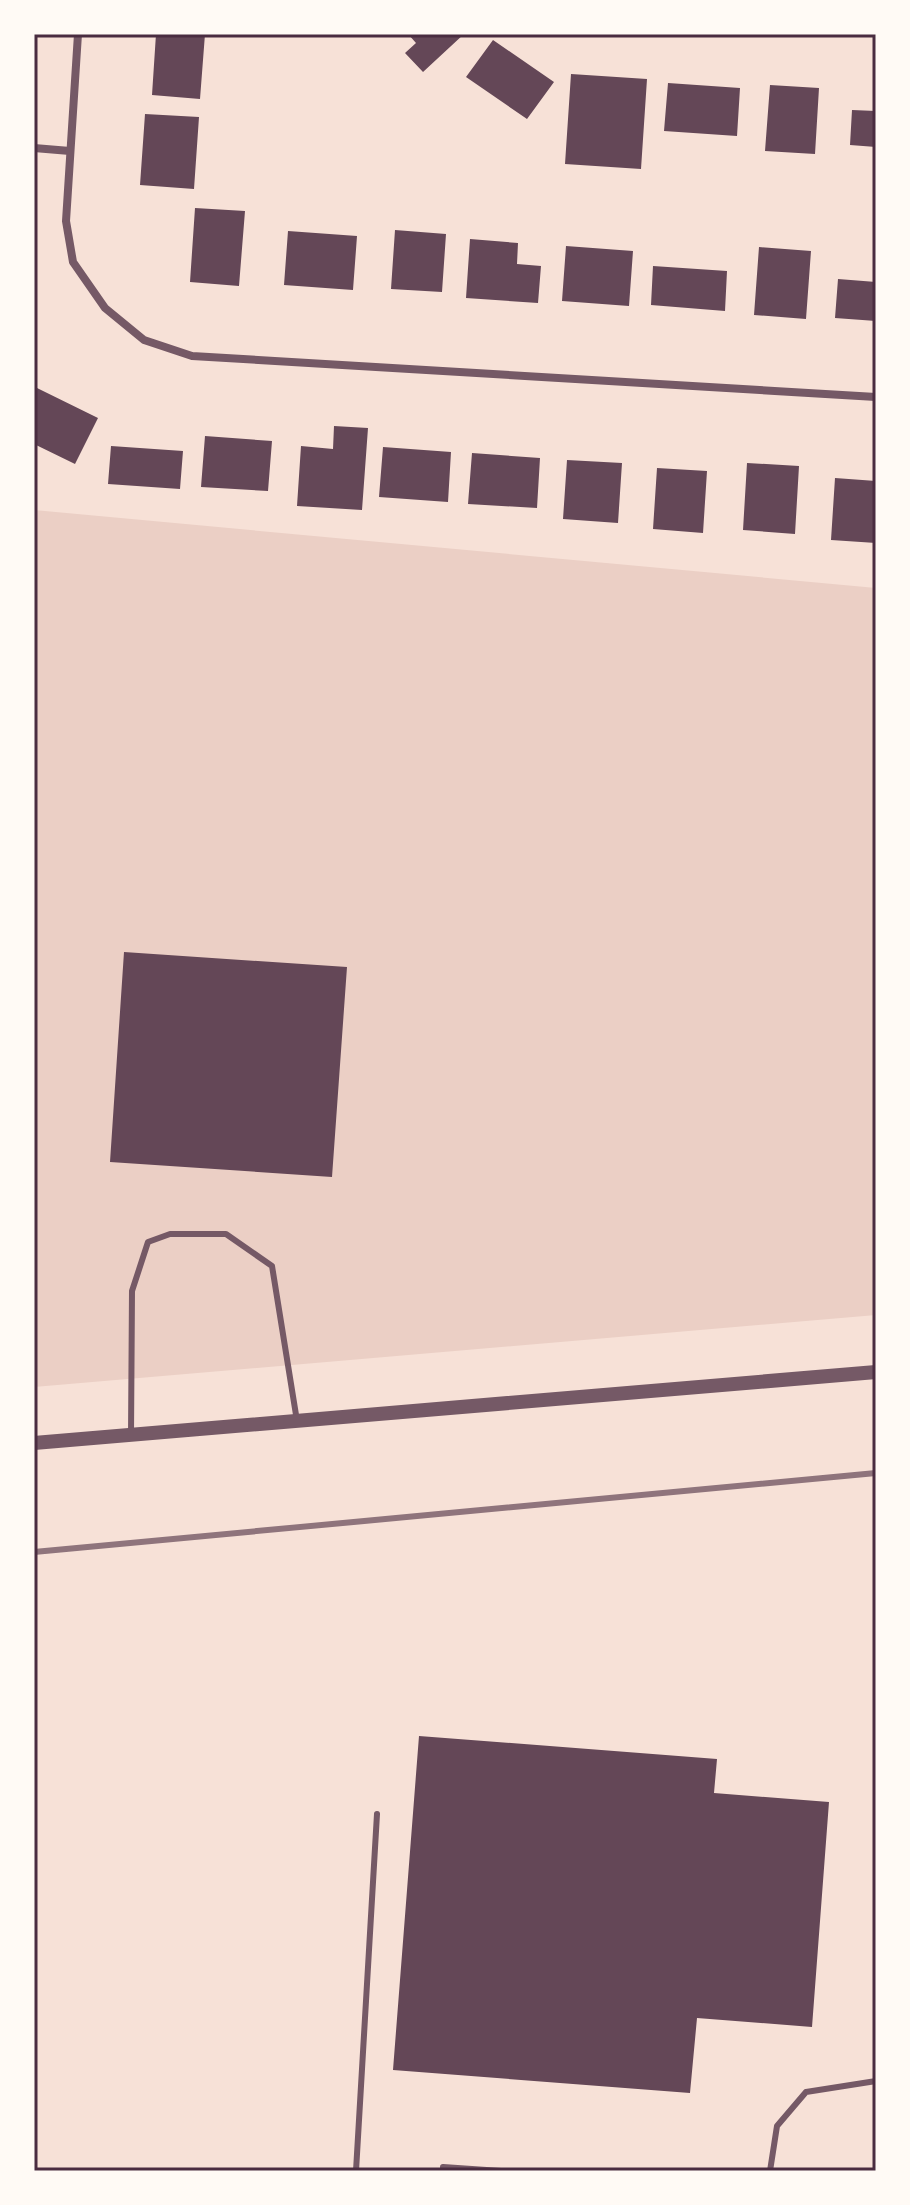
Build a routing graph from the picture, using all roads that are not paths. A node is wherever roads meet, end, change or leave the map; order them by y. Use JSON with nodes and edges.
{"nodes":[{"id":1,"x":78,"y":34,"type":"edge"},
{"id":2,"x":34,"y":148,"type":"edge"},
{"id":3,"x":70,"y":151,"type":"junction"},
{"id":4,"x":876,"y":397,"type":"edge"},
{"id":5,"x":876,"y":1372,"type":"edge"},
{"id":6,"x":297,"y":1421,"type":"junction"},
{"id":7,"x":131,"y":1435,"type":"junction"},
{"id":8,"x":34,"y":1443,"type":"edge"},
{"id":9,"x":377,"y":1814,"type":"dead end"},
{"id":10,"x":876,"y":2081,"type":"edge"},
{"id":11,"x":443,"y":2167,"type":"dead end"},
{"id":12,"x":356,"y":2171,"type":"edge"},
{"id":13,"x":501,"y":2171,"type":"edge"},
{"id":14,"x":770,"y":2171,"type":"edge"}],
"edges":[{"from":1,"to":3,"type":"street"},
{"from":2,"to":3,"type":"street"},
{"from":3,"to":4,"type":"street"},
{"from":5,"to":6,"type":"street"},
{"from":6,"to":7,"type":"street"},
{"from":6,"to":7,"type":"lane"},
{"from":7,"to":8,"type":"street"},
{"from":9,"to":12,"type":"lane"},
{"from":10,"to":14,"type":"lane"},
{"from":11,"to":13,"type":"lane"}]}
